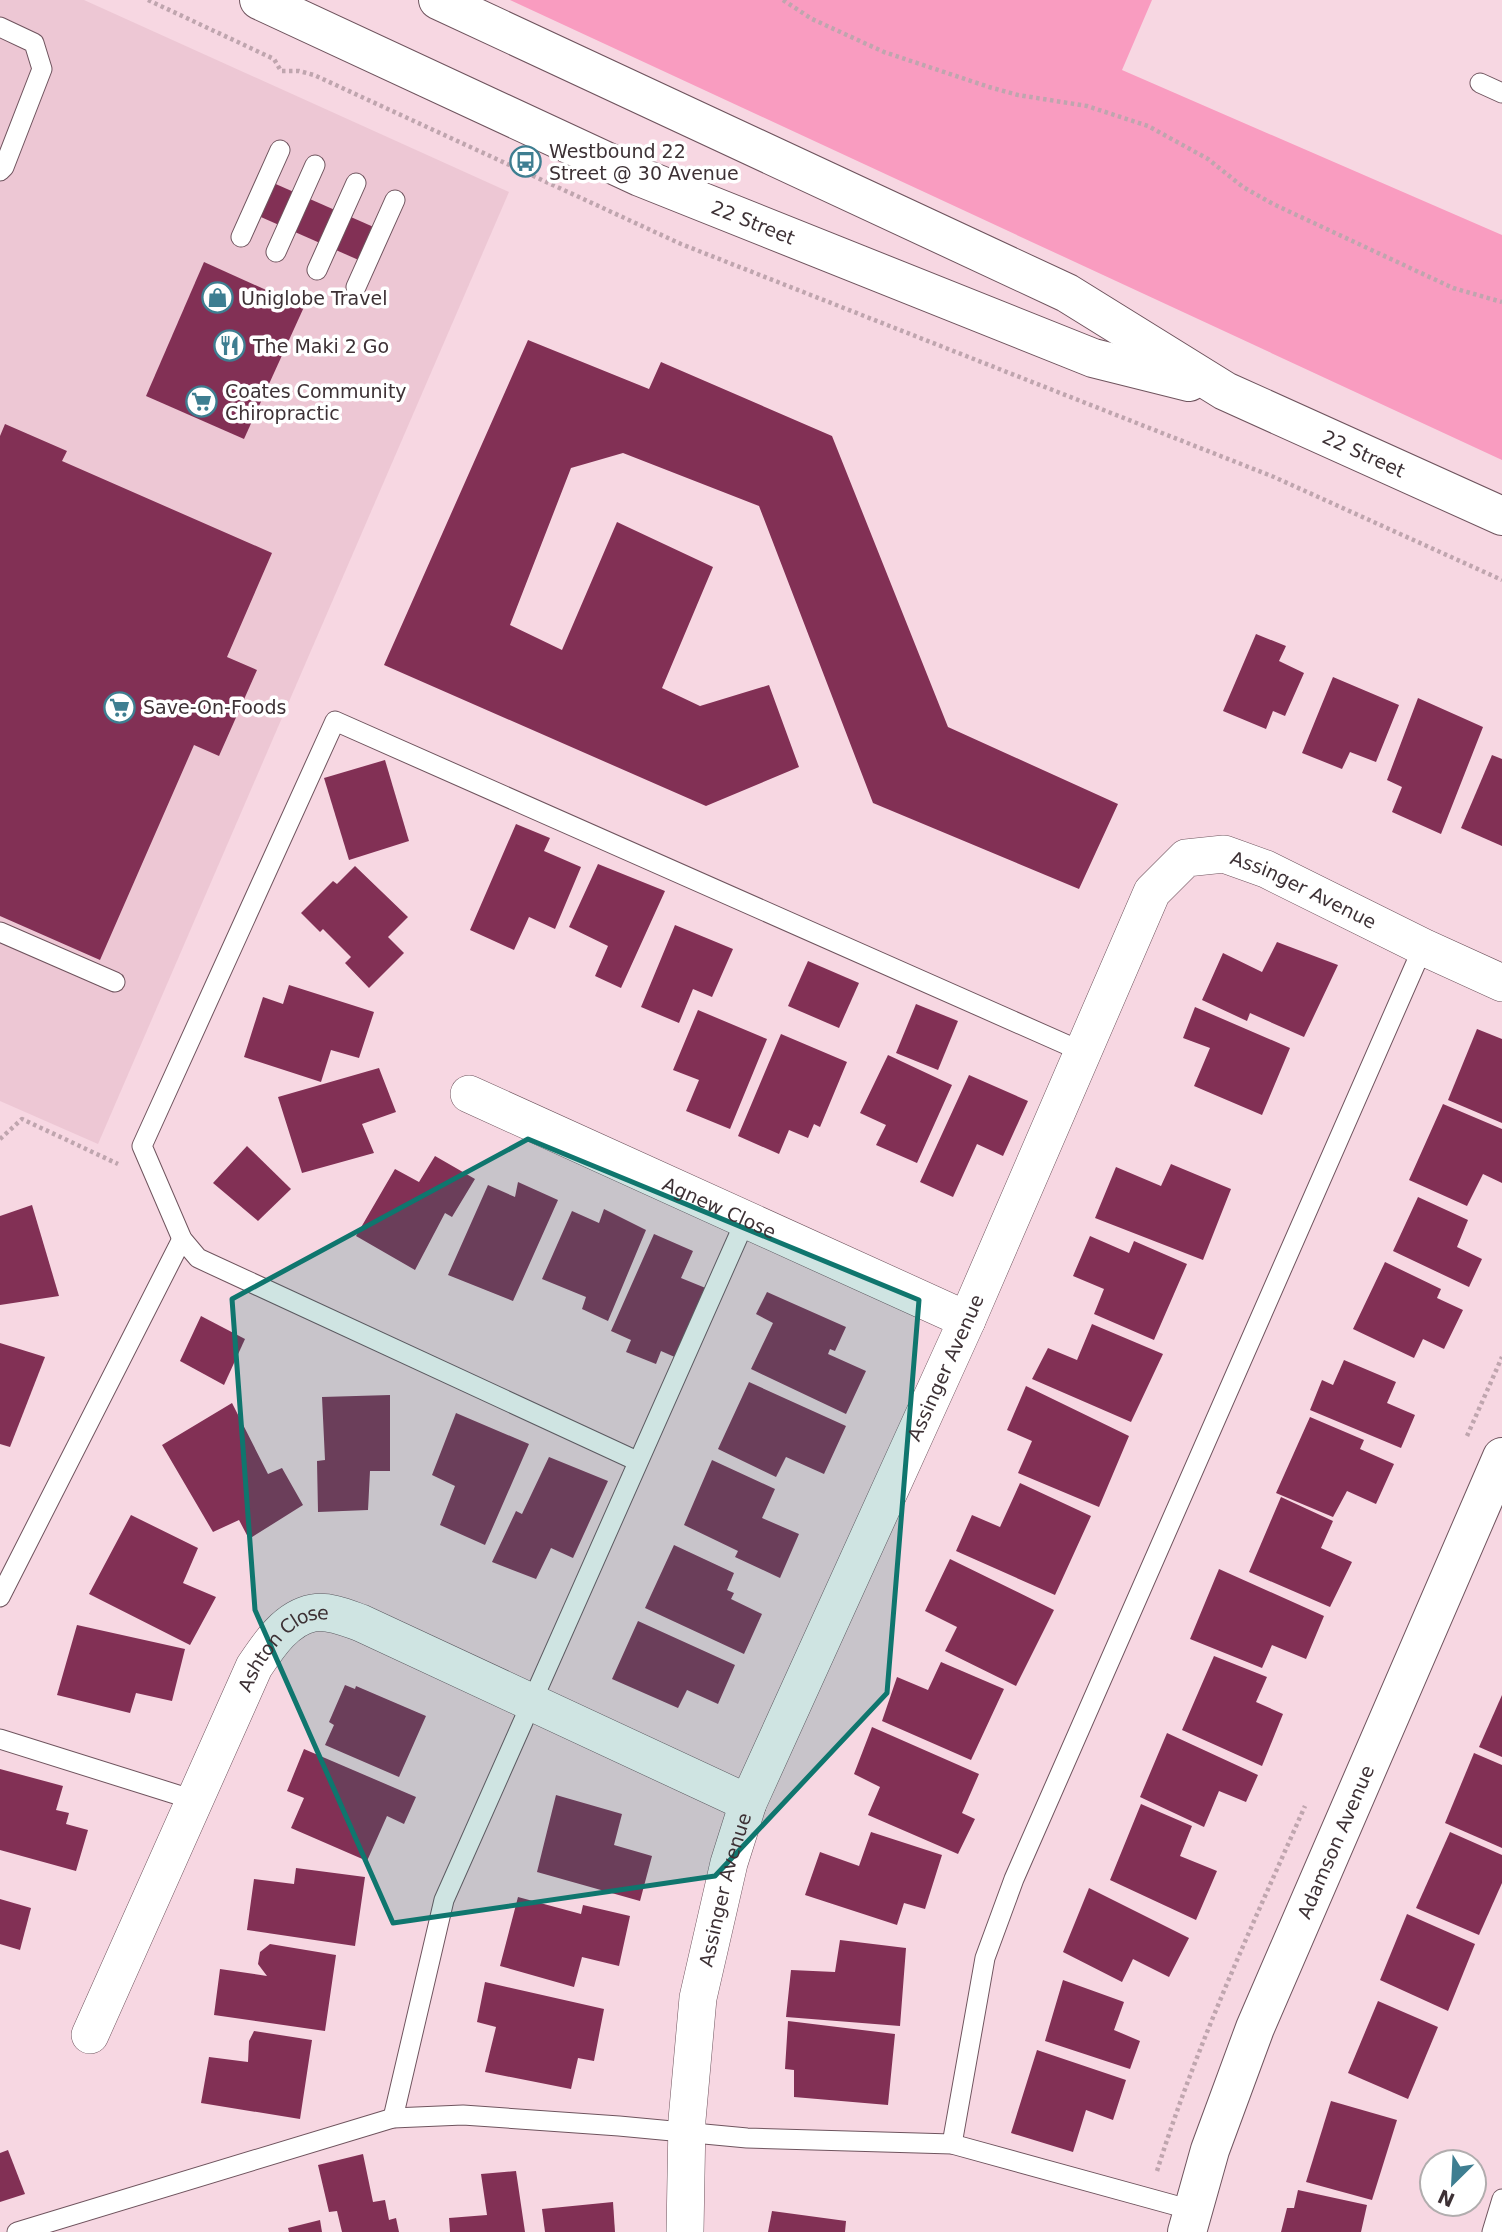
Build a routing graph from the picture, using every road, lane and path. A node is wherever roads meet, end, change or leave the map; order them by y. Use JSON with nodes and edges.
{"nodes":[{"id":1,"x":259,"y":0,"type":"edge"},
{"id":2,"x":438,"y":0,"type":"edge"},
{"id":3,"x":783,"y":0,"type":"edge"},
{"id":4,"x":0,"y":27,"type":"edge"},
{"id":5,"x":1480,"y":83,"type":"dead end"},
{"id":6,"x":1502,"y":93,"type":"edge"},
{"id":7,"x":280,"y":150,"type":"dead end"},
{"id":8,"x":315,"y":165,"type":"dead end"},
{"id":9,"x":1,"y":172,"type":"edge"},
{"id":10,"x":356,"y":183,"type":"dead end"},
{"id":11,"x":395,"y":200,"type":"dead end"},
{"id":12,"x":241,"y":237,"type":"dead end"},
{"id":13,"x":276,"y":252,"type":"dead end"},
{"id":14,"x":317,"y":270,"type":"dead end"},
{"id":15,"x":356,"y":287,"type":"dead end"},
{"id":16,"x":1502,"y":302,"type":"edge"},
{"id":17,"x":1225,"y":391,"type":"junction"},
{"id":18,"x":1502,"y":516,"type":"edge"},
{"id":19,"x":0,"y":932,"type":"edge"},
{"id":20,"x":1423,"y":947,"type":"junction"},
{"id":21,"x":115,"y":982,"type":"dead end"},
{"id":22,"x":1502,"y":983,"type":"edge"},
{"id":23,"x":1083,"y":1052,"type":"junction"},
{"id":24,"x":470,"y":1094,"type":"dead end"},
{"id":25,"x":0,"y":1139,"type":"edge"},
{"id":26,"x":158,"y":1184,"type":"junction"},
{"id":27,"x":746,"y":1219,"type":"junction"},
{"id":28,"x":182,"y":1238,"type":"junction"},
{"id":29,"x":967,"y":1320,"type":"junction"},
{"id":30,"x":1502,"y":1457,"type":"edge"},
{"id":31,"x":637,"y":1461,"type":"junction"},
{"id":32,"x":0,"y":1597,"type":"edge"},
{"id":33,"x":531,"y":1702,"type":"junction"},
{"id":34,"x":0,"y":1740,"type":"edge"},
{"id":35,"x":194,"y":1800,"type":"junction"},
{"id":36,"x":748,"y":1804,"type":"junction"},
{"id":37,"x":90,"y":2035,"type":"dead end"},
{"id":38,"x":393,"y":2118,"type":"junction"},
{"id":39,"x":686,"y":2134,"type":"junction"},
{"id":40,"x":952,"y":2144,"type":"junction"},
{"id":41,"x":1502,"y":2199,"type":"edge"},
{"id":42,"x":1189,"y":2221,"type":"edge"},
{"id":43,"x":17,"y":2232,"type":"edge"},
{"id":44,"x":685,"y":2232,"type":"edge"},
{"id":45,"x":1492,"y":2232,"type":"edge"}],
"edges":[{"from":1,"to":17,"type":"main road","name":"22 Street"},
{"from":2,"to":17,"type":"main road","name":"22 Street"},
{"from":3,"to":16,"type":"path"},
{"from":4,"to":9,"type":"lane"},
{"from":5,"to":6,"type":"lane"},
{"from":7,"to":12,"type":"lane"},
{"from":8,"to":13,"type":"lane"},
{"from":10,"to":14,"type":"lane"},
{"from":11,"to":15,"type":"lane"},
{"from":17,"to":18,"type":"main road","name":"22 Street"},
{"from":19,"to":21,"type":"lane"},
{"from":20,"to":22,"type":"street","name":"Assinger Avenue"},
{"from":20,"to":23,"type":"street","name":"Assinger Avenue"},
{"from":20,"to":40,"type":"lane"},
{"from":23,"to":26,"type":"lane"},
{"from":23,"to":29,"type":"street","name":"Assinger Avenue"},
{"from":24,"to":27,"type":"street","name":"Agnew Close"},
{"from":25,"to":26,"type":"path"},
{"from":26,"to":28,"type":"lane"},
{"from":27,"to":29,"type":"street","name":"Agnew Close"},
{"from":27,"to":31,"type":"lane"},
{"from":28,"to":31,"type":"lane"},
{"from":28,"to":32,"type":"lane"},
{"from":29,"to":36,"type":"street","name":"Assinger Avenue"},
{"from":30,"to":42,"type":"main road","name":"Adamson Avenue"},
{"from":31,"to":33,"type":"lane"},
{"from":33,"to":35,"type":"street","name":"Ashton Close"},
{"from":33,"to":36,"type":"street","name":"Ashton Close"},
{"from":33,"to":38,"type":"lane"},
{"from":34,"to":35,"type":"lane"},
{"from":35,"to":37,"type":"street","name":"Ashton Close"},
{"from":36,"to":39,"type":"street","name":"Assinger Avenue"},
{"from":38,"to":39,"type":"lane"},
{"from":38,"to":43,"type":"lane"},
{"from":39,"to":40,"type":"lane"},
{"from":39,"to":44,"type":"street","name":"Assinger Avenue"},
{"from":40,"to":42,"type":"lane"},
{"from":41,"to":45,"type":"lane"}]}
